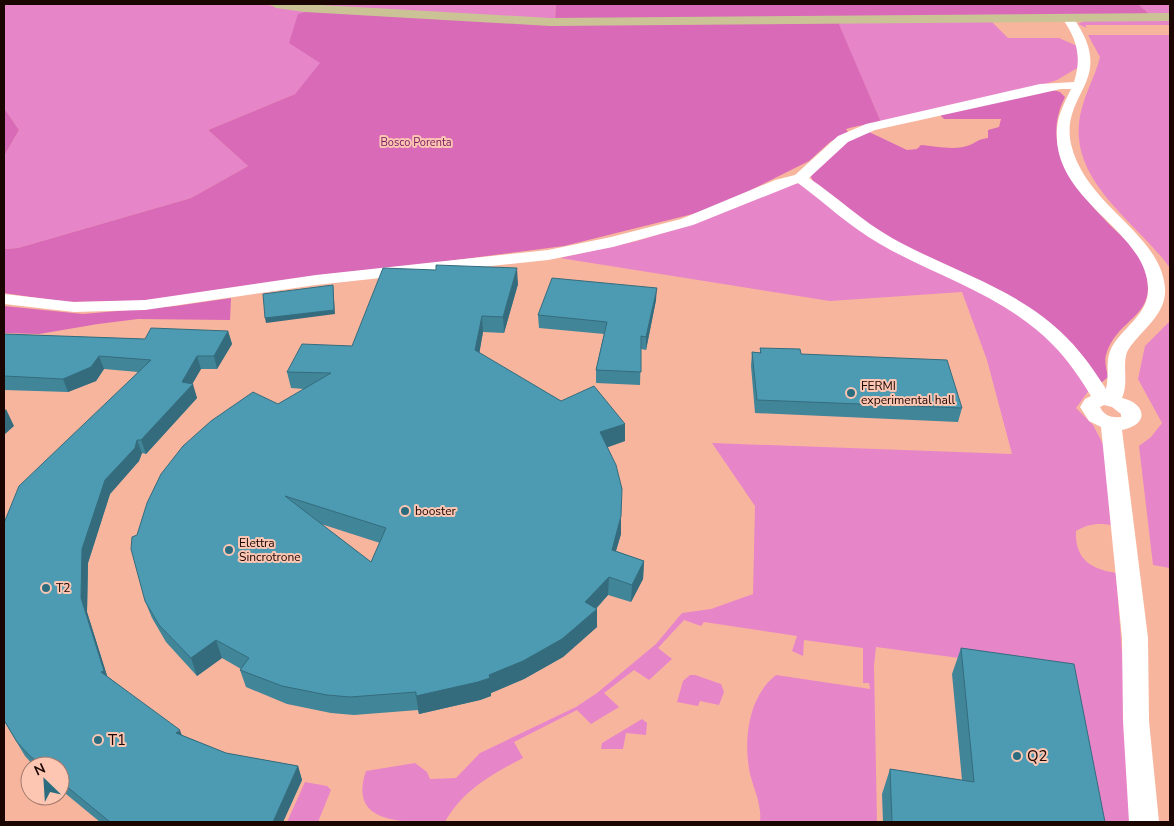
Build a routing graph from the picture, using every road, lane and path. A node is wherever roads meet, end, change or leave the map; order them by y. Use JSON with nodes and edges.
{"nodes":[{"id":1,"x":276,"y":4,"type":"edge"},
{"id":2,"x":1170,"y":17,"type":"edge"},
{"id":3,"x":1068,"y":18,"type":"junction"},
{"id":4,"x":1077,"y":86,"type":"junction"},
{"id":5,"x":800,"y":178,"type":"junction"},
{"id":6,"x":4,"y":299,"type":"edge"},
{"id":7,"x":1108,"y":408,"type":"junction"},
{"id":8,"x":1144,"y":822,"type":"edge"}],
"edges":[{"from":1,"to":3,"type":"main road"},
{"from":2,"to":3,"type":"main road"},
{"from":3,"to":4,"type":"street"},
{"from":4,"to":5,"type":"street"},
{"from":4,"to":7,"type":"street"},
{"from":5,"to":6,"type":"street"},
{"from":5,"to":7,"type":"street"},
{"from":7,"to":8,"type":"street"}]}
